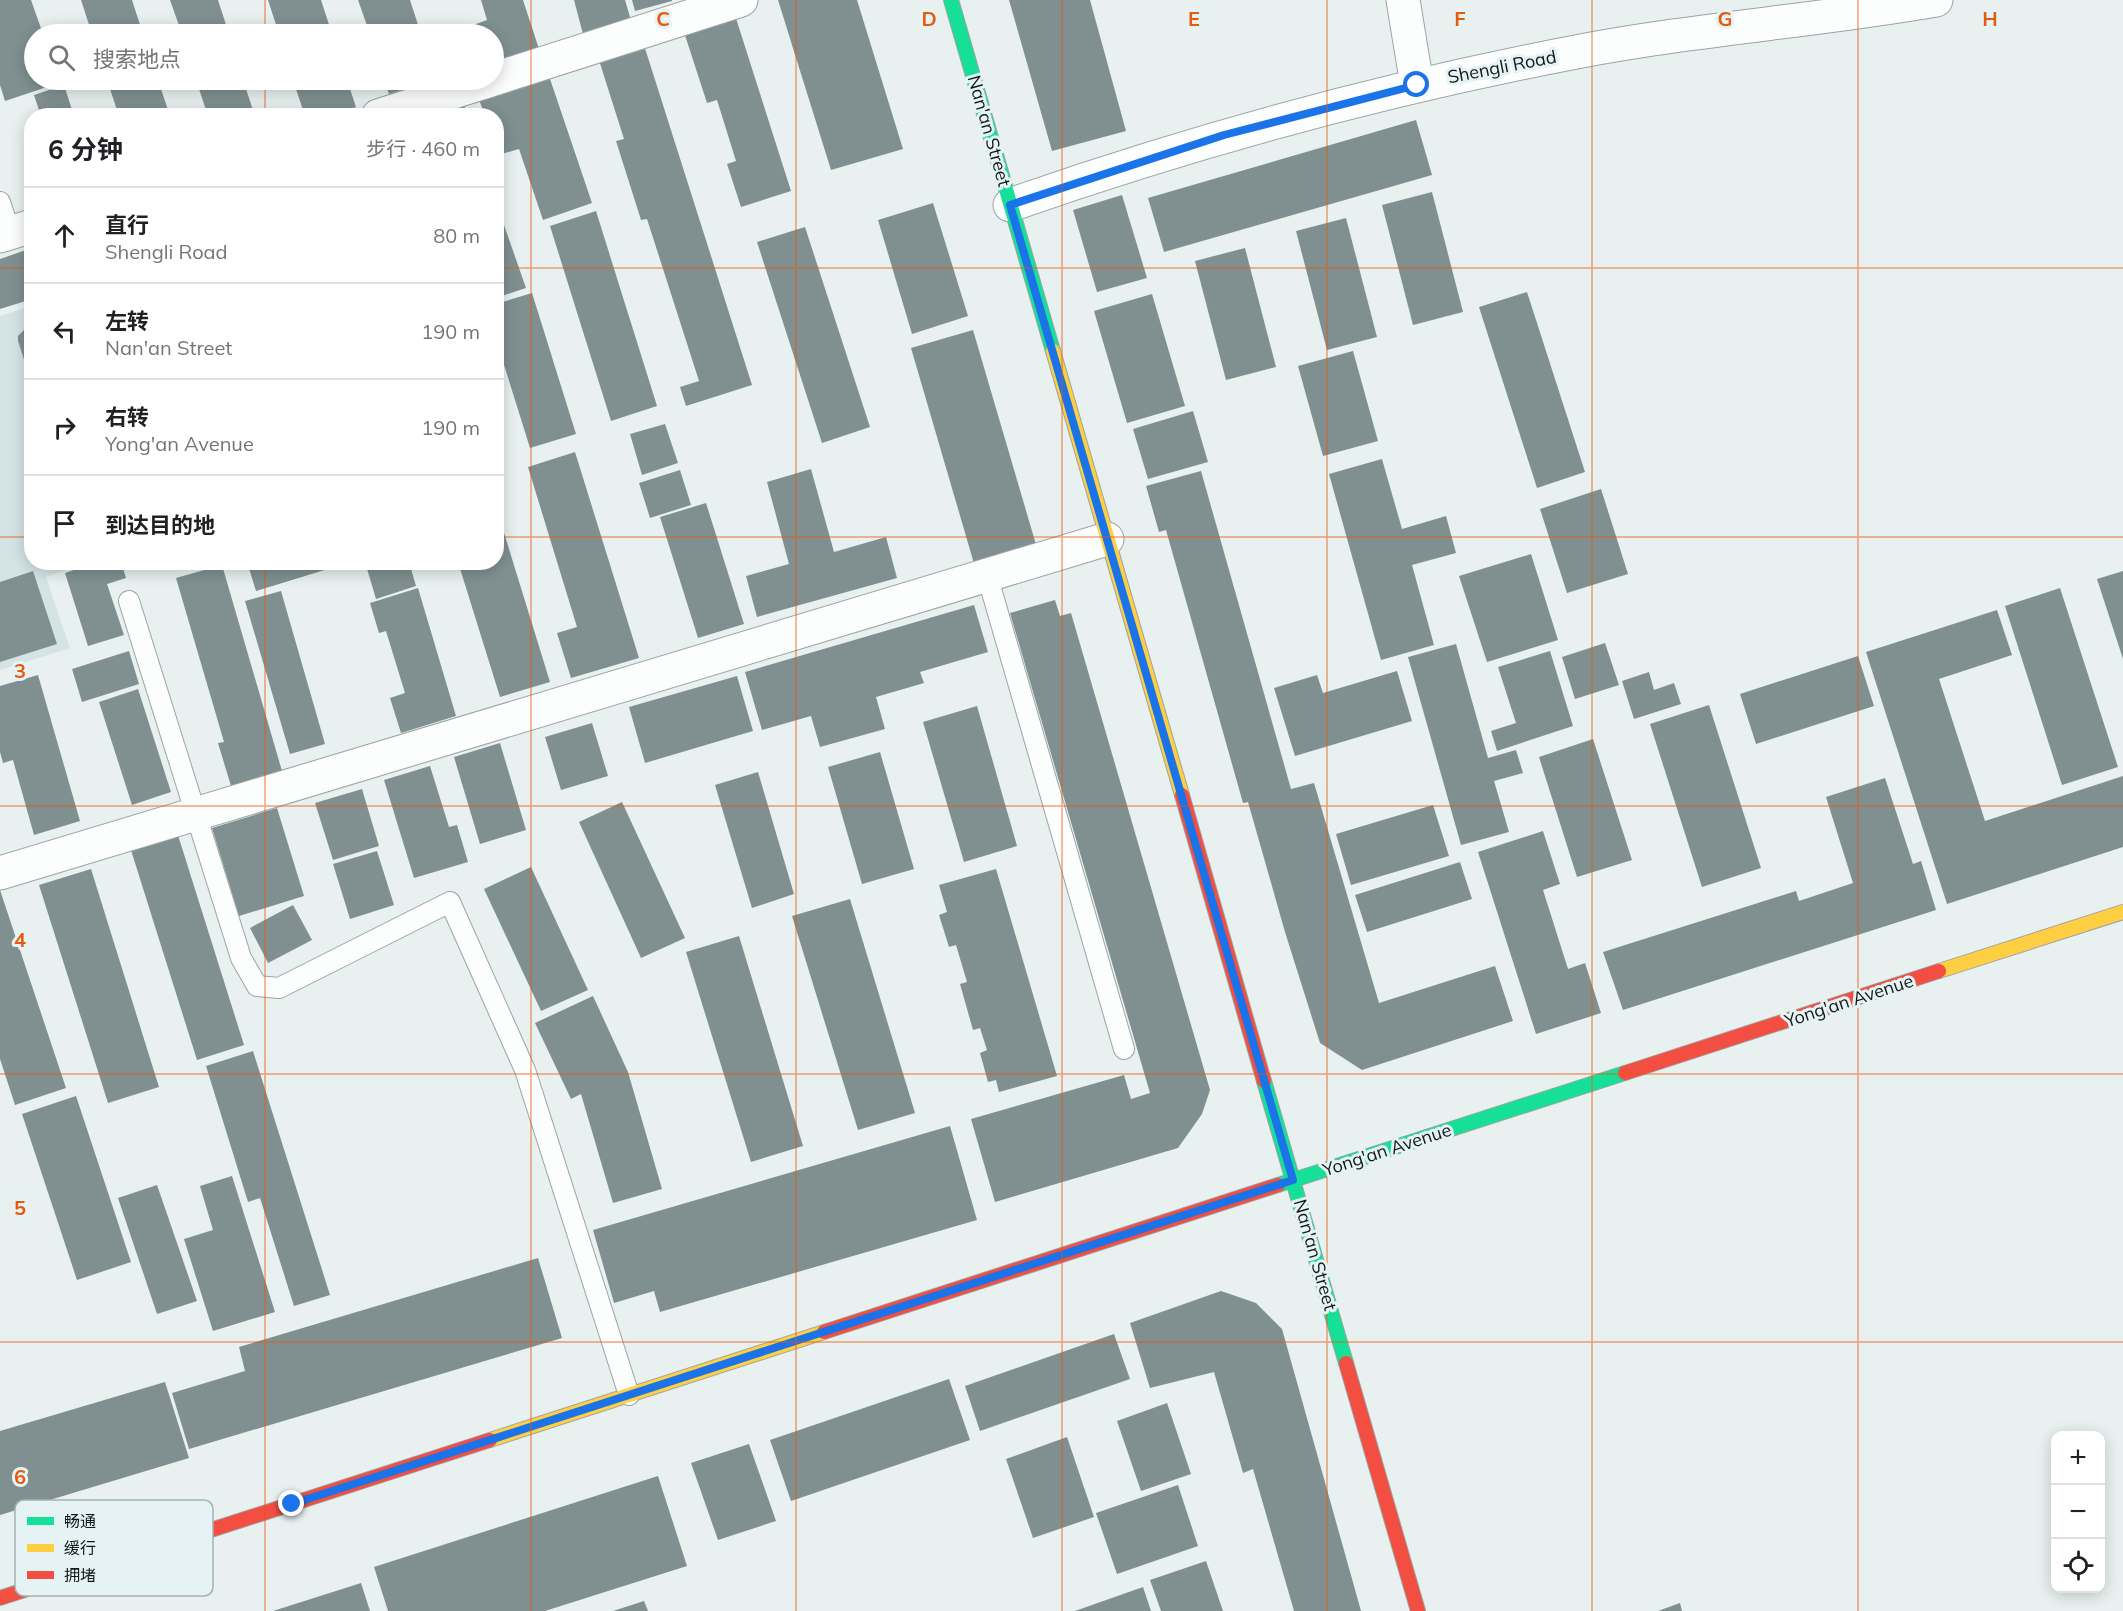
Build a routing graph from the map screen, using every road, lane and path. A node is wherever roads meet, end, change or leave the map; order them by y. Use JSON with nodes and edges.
{"nodes":[{"id":1,"x":741,"y":0,"type":"edge"},
{"id":2,"x":951,"y":0,"type":"edge"},
{"id":3,"x":1403,"y":0,"type":"edge"},
{"id":4,"x":1936,"y":0,"type":"edge"},
{"id":5,"x":504,"y":75,"type":"edge"},
{"id":6,"x":1417,"y":85,"type":"junction"},
{"id":7,"x":458,"y":90,"type":"edge"},
{"id":8,"x":403,"y":108,"type":"edge"},
{"id":9,"x":0,"y":202,"type":"edge"},
{"id":10,"x":1010,"y":205,"type":"junction"},
{"id":11,"x":14,"y":232,"type":"edge"},
{"id":12,"x":1107,"y":539,"type":"junction"},
{"id":13,"x":987,"y":575,"type":"junction"},
{"id":14,"x":129,"y":601,"type":"dead end"},
{"id":15,"x":194,"y":814,"type":"junction"},
{"id":16,"x":0,"y":873,"type":"edge"},
{"id":17,"x":2123,"y":912,"type":"edge"},
{"id":18,"x":1124,"y":1049,"type":"dead end"},
{"id":19,"x":1293,"y":1180,"type":"junction"},
{"id":20,"x":629,"y":1395,"type":"junction"},
{"id":21,"x":213,"y":1529,"type":"edge"},
{"id":22,"x":15,"y":1593,"type":"edge"},
{"id":23,"x":0,"y":1598,"type":"edge"},
{"id":24,"x":1418,"y":1611,"type":"edge"}],
"edges":[{"from":1,"to":5,"type":"street"},
{"from":2,"to":10,"type":"street","name":"Nan'an Street"},
{"from":3,"to":6,"type":"street"},
{"from":4,"to":6,"type":"street","name":"Shengli Road"},
{"from":6,"to":10,"type":"street","name":"Shengli Road"},
{"from":7,"to":8,"type":"street"},
{"from":9,"to":11,"type":"lane"},
{"from":10,"to":12,"type":"street","name":"Nan'an Street"},
{"from":12,"to":13,"type":"street"},
{"from":12,"to":19,"type":"street","name":"Nan'an Street"},
{"from":13,"to":15,"type":"street"},
{"from":13,"to":18,"type":"lane"},
{"from":14,"to":15,"type":"lane"},
{"from":15,"to":16,"type":"street"},
{"from":15,"to":20,"type":"lane"},
{"from":17,"to":19,"type":"street","name":"Yong'an Avenue"},
{"from":19,"to":20,"type":"street","name":"Yong'an Avenue"},
{"from":19,"to":24,"type":"street","name":"Nan'an Street"},
{"from":20,"to":21,"type":"street","name":"Yong'an Avenue"},
{"from":22,"to":23,"type":"street","name":"Yong'an Avenue"}]}
